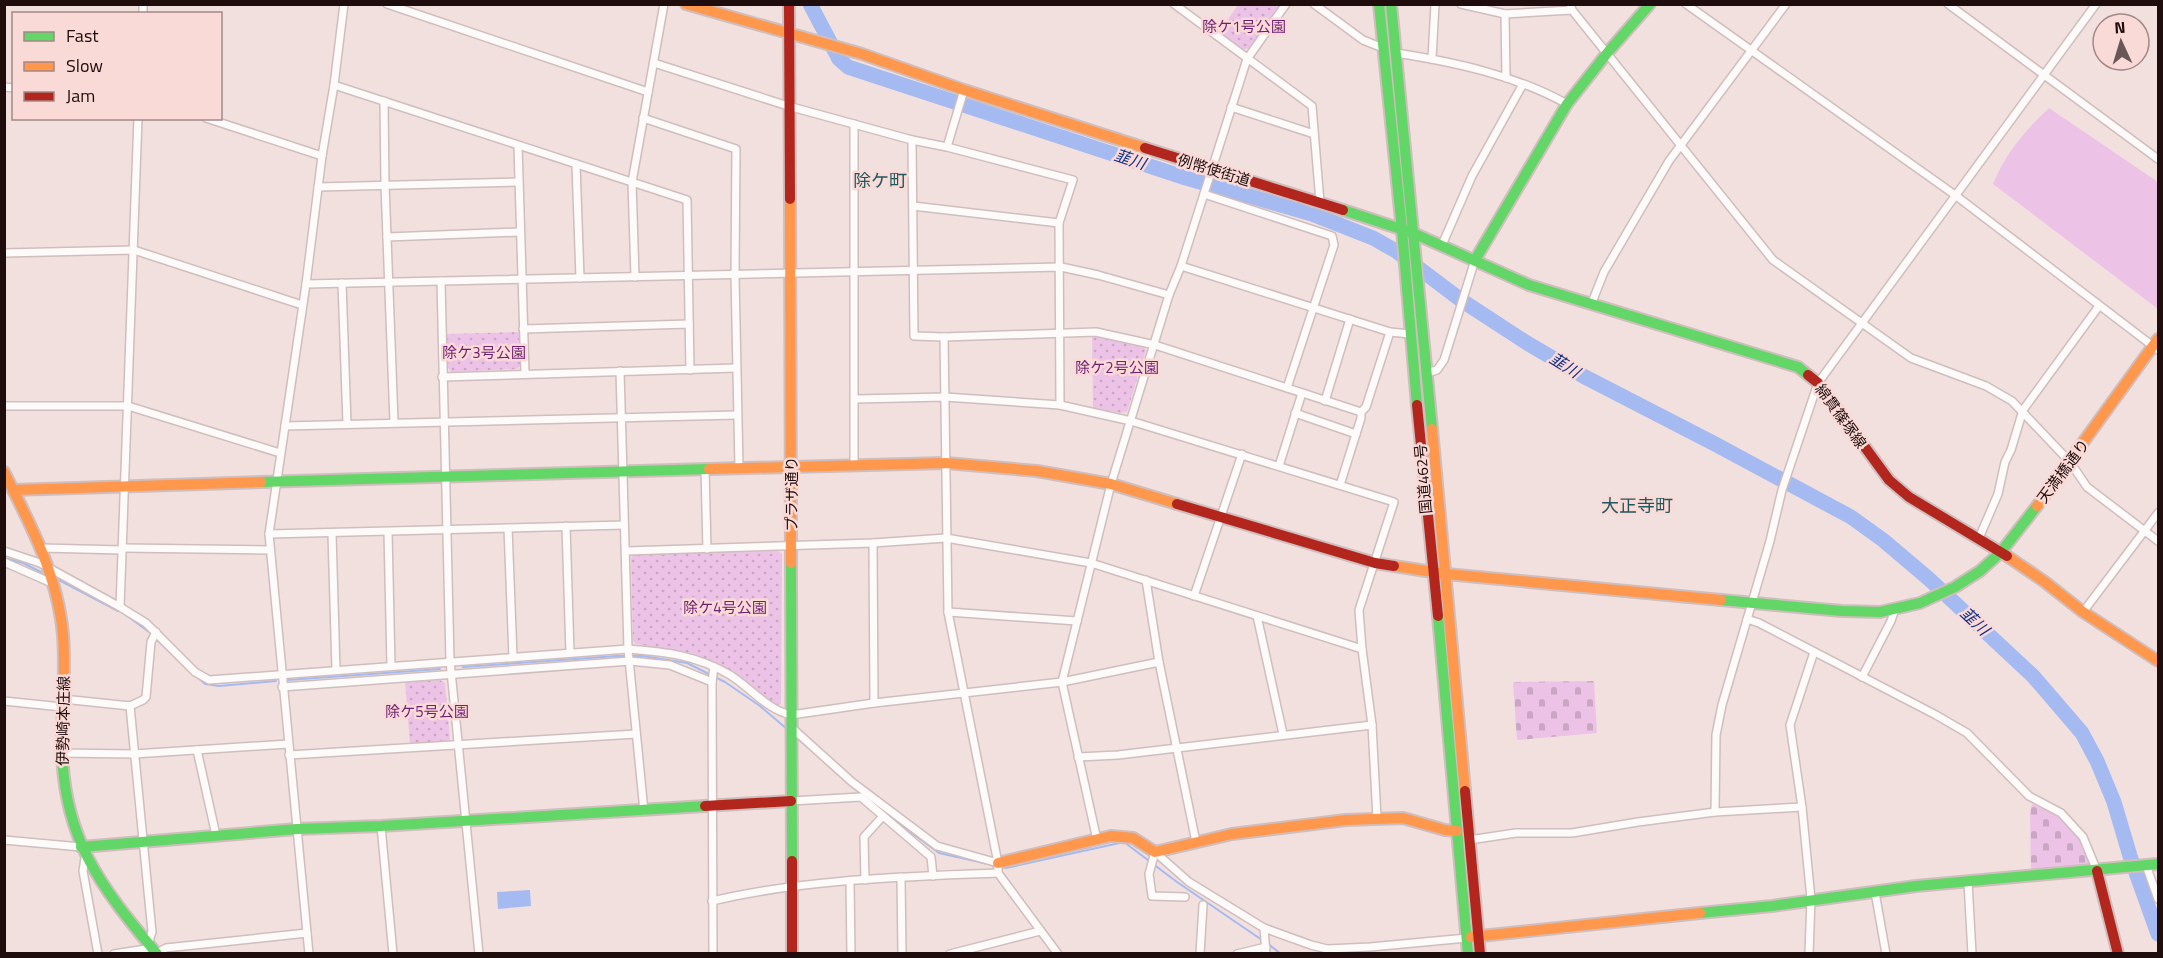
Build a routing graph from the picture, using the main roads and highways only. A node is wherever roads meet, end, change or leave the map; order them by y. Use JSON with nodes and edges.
{"nodes":[{"id":1,"x":686,"y":4,"type":"edge"},
{"id":2,"x":1379,"y":4,"type":"edge"},
{"id":3,"x":1391,"y":4,"type":"edge"},
{"id":4,"x":1650,"y":4,"type":"edge"},
{"id":5,"x":788,"y":5,"type":"edge"},
{"id":6,"x":789,"y":35,"type":"junction"},
{"id":7,"x":1407,"y":231,"type":"junction"},
{"id":8,"x":1475,"y":260,"type":"junction"},
{"id":9,"x":2157,"y":345,"type":"edge"},
{"id":10,"x":792,"y":467,"type":"junction"},
{"id":11,"x":4,"y":472,"type":"edge"},
{"id":12,"x":13,"y":490,"type":"junction"},
{"id":13,"x":2001,"y":552,"type":"junction"},
{"id":14,"x":1432,"y":571,"type":"junction"},
{"id":15,"x":1446,"y":574,"type":"junction"},
{"id":16,"x":2158,"y":661,"type":"edge"},
{"id":17,"x":791,"y":801,"type":"junction"},
{"id":18,"x":1457,"y":831,"type":"junction"},
{"id":19,"x":83,"y":853,"type":"junction"},
{"id":20,"x":2158,"y":864,"type":"edge"},
{"id":21,"x":998,"y":868,"type":"road end"},
{"id":22,"x":2097,"y":871,"type":"junction"},
{"id":23,"x":1472,"y":937,"type":"junction"},
{"id":24,"x":157,"y":953,"type":"edge"},
{"id":25,"x":792,"y":954,"type":"edge"},
{"id":26,"x":1468,"y":954,"type":"edge"},
{"id":27,"x":1480,"y":954,"type":"edge"},
{"id":28,"x":2118,"y":954,"type":"edge"}],
"edges":[{"from":1,"to":6,"type":"main road"},
{"from":2,"to":7,"type":"main road","name":"国道462号"},
{"from":3,"to":7,"type":"main road","name":"国道462号"},
{"from":4,"to":8,"type":"main road"},
{"from":5,"to":6,"type":"main road","name":"プラザ通り"},
{"from":6,"to":7,"type":"main road","name":"例幣使街道"},
{"from":6,"to":10,"type":"main road","name":"プラザ通り"},
{"from":7,"to":8,"type":"main road","name":"例幣使街道"},
{"from":7,"to":14,"type":"main road","name":"国道462号"},
{"from":7,"to":15,"type":"main road","name":"国道462号"},
{"from":8,"to":13,"type":"main road","name":"綿貫篠塚線"},
{"from":9,"to":13,"type":"main road","name":"天満橋通り"},
{"from":10,"to":12,"type":"main road","name":"天満橋通り"},
{"from":10,"to":14,"type":"main road","name":"天満橋通り"},
{"from":10,"to":17,"type":"main road","name":"プラザ通り"},
{"from":11,"to":12,"type":"main road","name":"伊勢崎本庄線"},
{"from":12,"to":19,"type":"main road","name":"伊勢崎本庄線"},
{"from":13,"to":15,"type":"main road","name":"天満橋通り"},
{"from":13,"to":16,"type":"main road","name":"綿貫篠塚線"},
{"from":14,"to":15,"type":"main road","name":"天満橋通り"},
{"from":14,"to":18,"type":"main road","name":"国道462号"},
{"from":15,"to":23,"type":"main road","name":"国道462号"},
{"from":17,"to":19,"type":"main road"},
{"from":17,"to":25,"type":"main road","name":"プラザ通り"},
{"from":18,"to":21,"type":"main road"},
{"from":18,"to":23,"type":"main road","name":"国道462号"},
{"from":19,"to":24,"type":"main road","name":"伊勢崎本庄線"},
{"from":20,"to":22,"type":"main road"},
{"from":22,"to":23,"type":"main road"},
{"from":22,"to":28,"type":"main road"},
{"from":23,"to":26,"type":"main road","name":"国道462号"},
{"from":23,"to":27,"type":"main road","name":"国道462号"}]}
